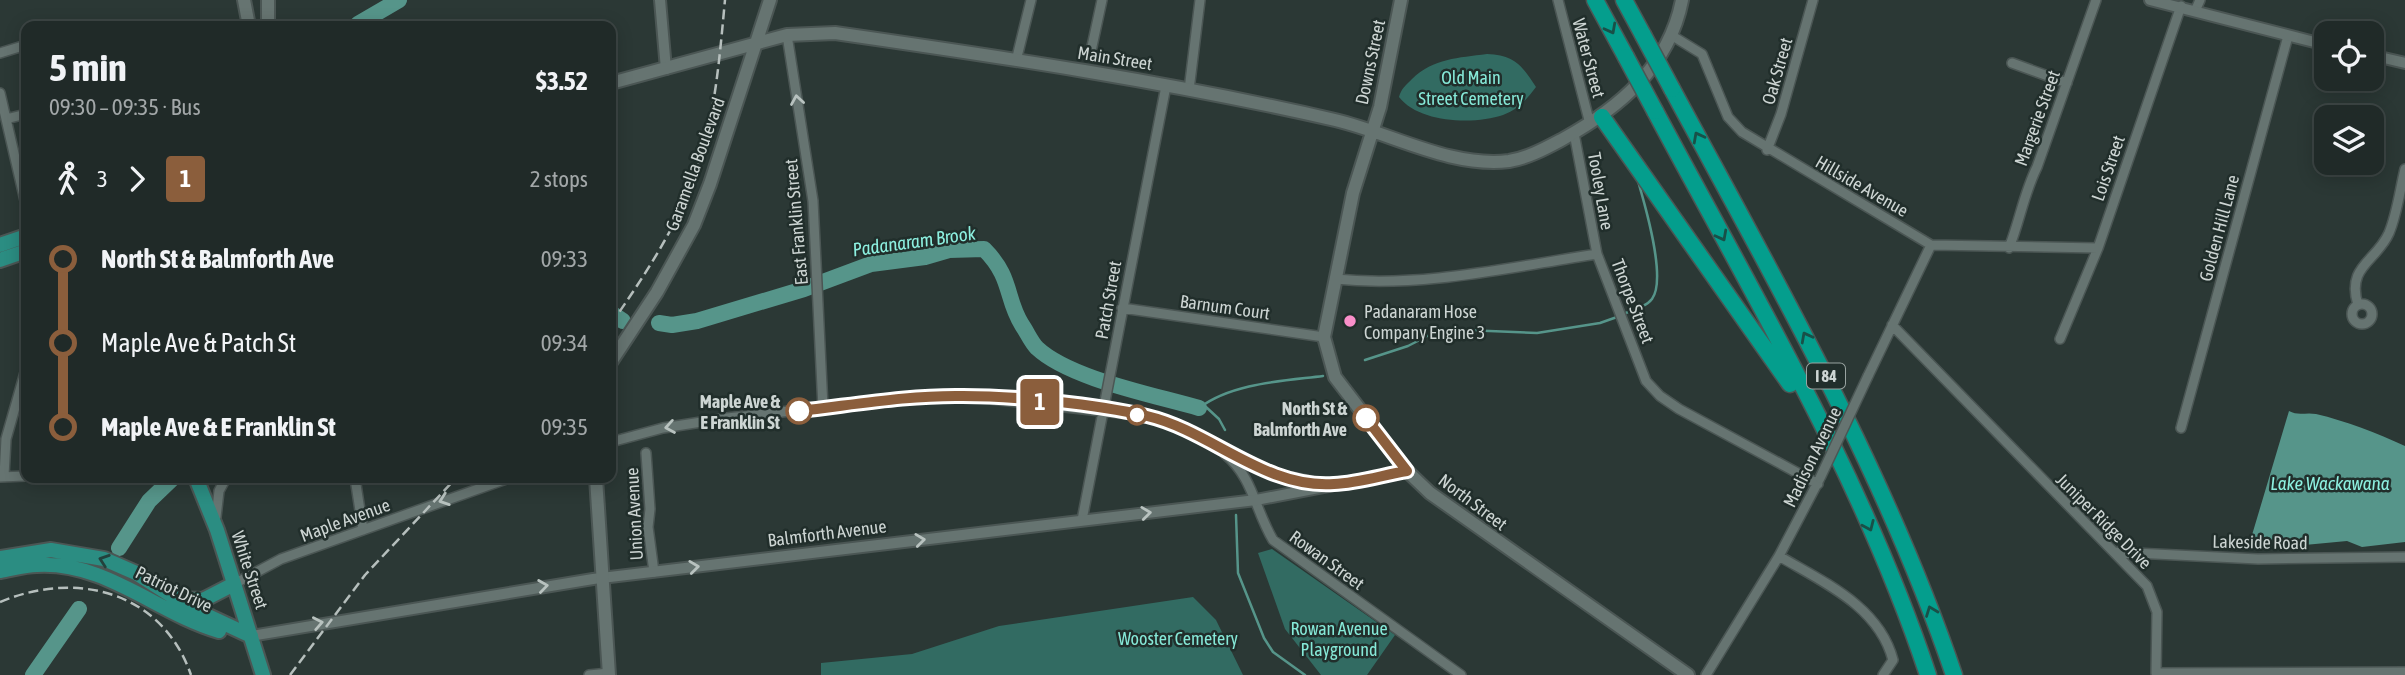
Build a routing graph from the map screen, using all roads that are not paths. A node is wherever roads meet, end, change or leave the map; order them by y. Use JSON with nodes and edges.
{"nodes":[{"id":1,"x":244,"y":0,"type":"edge"},
{"id":2,"x":268,"y":0,"type":"edge"},
{"id":3,"x":660,"y":0,"type":"edge"},
{"id":4,"x":770,"y":0,"type":"edge"},
{"id":5,"x":1031,"y":0,"type":"edge"},
{"id":6,"x":1102,"y":0,"type":"edge"},
{"id":7,"x":1200,"y":0,"type":"edge"},
{"id":8,"x":1401,"y":0,"type":"edge"},
{"id":9,"x":1558,"y":0,"type":"edge"},
{"id":10,"x":1595,"y":0,"type":"edge"},
{"id":11,"x":1625,"y":0,"type":"edge"},
{"id":12,"x":1633,"y":0,"type":"edge"},
{"id":13,"x":1682,"y":0,"type":"edge"},
{"id":14,"x":1813,"y":0,"type":"edge"},
{"id":15,"x":2096,"y":0,"type":"edge"},
{"id":16,"x":2150,"y":0,"type":"edge"},
{"id":17,"x":2198,"y":5,"type":"edge"},
{"id":18,"x":2181,"y":6,"type":"junction"},
{"id":19,"x":248,"y":21,"type":"edge"},
{"id":20,"x":268,"y":21,"type":"edge"},
{"id":21,"x":787,"y":35,"type":"junction"},
{"id":22,"x":1643,"y":35,"type":"junction"},
{"id":23,"x":1671,"y":35,"type":"junction"},
{"id":24,"x":2288,"y":36,"type":"junction"},
{"id":25,"x":2314,"y":42,"type":"edge"},
{"id":26,"x":756,"y":44,"type":"junction"},
{"id":27,"x":21,"y":46,"type":"edge"},
{"id":28,"x":1091,"y":51,"type":"dead end"},
{"id":29,"x":0,"y":53,"type":"edge"},
{"id":30,"x":2384,"y":58,"type":"edge"},
{"id":31,"x":1016,"y":61,"type":"junction"},
{"id":32,"x":2012,"y":63,"type":"dead end"},
{"id":33,"x":2405,"y":63,"type":"edge"},
{"id":34,"x":666,"y":69,"type":"junction"},
{"id":35,"x":616,"y":82,"type":"edge"},
{"id":36,"x":2067,"y":83,"type":"junction"},
{"id":37,"x":1166,"y":86,"type":"junction"},
{"id":38,"x":1189,"y":90,"type":"junction"},
{"id":39,"x":0,"y":93,"type":"edge"},
{"id":40,"x":21,"y":115,"type":"edge"},
{"id":41,"x":6,"y":119,"type":"junction"},
{"id":42,"x":1596,"y":121,"type":"junction"},
{"id":43,"x":1371,"y":130,"type":"junction"},
{"id":44,"x":1574,"y":133,"type":"junction"},
{"id":45,"x":1767,"y":150,"type":"junction"},
{"id":46,"x":2405,"y":169,"type":"edge"},
{"id":47,"x":21,"y":184,"type":"edge"},
{"id":48,"x":21,"y":238,"type":"edge"},
{"id":49,"x":0,"y":244,"type":"edge"},
{"id":50,"x":1931,"y":245,"type":"junction"},
{"id":51,"x":2009,"y":248,"type":"junction"},
{"id":52,"x":2098,"y":248,"type":"junction"},
{"id":53,"x":21,"y":253,"type":"edge"},
{"id":54,"x":1597,"y":254,"type":"junction"},
{"id":55,"x":0,"y":260,"type":"edge"},
{"id":56,"x":1335,"y":279,"type":"junction"},
{"id":57,"x":2358,"y":304,"type":"dead end"},
{"id":58,"x":1122,"y":308,"type":"junction"},
{"id":59,"x":1892,"y":325,"type":"junction"},
{"id":60,"x":1324,"y":337,"type":"junction"},
{"id":61,"x":2060,"y":339,"type":"dead end"},
{"id":62,"x":616,"y":354,"type":"edge"},
{"id":63,"x":21,"y":386,"type":"edge"},
{"id":64,"x":823,"y":408,"type":"junction"},
{"id":65,"x":1104,"y":410,"type":"junction"},
{"id":66,"x":2181,"y":428,"type":"dead end"},
{"id":67,"x":616,"y":441,"type":"edge"},
{"id":68,"x":1210,"y":441,"type":"junction"},
{"id":69,"x":646,"y":453,"type":"dead end"},
{"id":70,"x":1407,"y":471,"type":"junction"},
{"id":71,"x":21,"y":476,"type":"edge"},
{"id":72,"x":2,"y":477,"type":"edge"},
{"id":73,"x":1819,"y":481,"type":"junction"},
{"id":74,"x":198,"y":483,"type":"edge"},
{"id":75,"x":224,"y":483,"type":"edge"},
{"id":76,"x":356,"y":483,"type":"edge"},
{"id":77,"x":495,"y":483,"type":"edge"},
{"id":78,"x":596,"y":483,"type":"edge"},
{"id":79,"x":1334,"y":484,"type":"junction"},
{"id":80,"x":1256,"y":500,"type":"junction"},
{"id":81,"x":1858,"y":501,"type":"junction"},
{"id":82,"x":1082,"y":520,"type":"junction"},
{"id":83,"x":217,"y":530,"type":"junction"},
{"id":84,"x":363,"y":530,"type":"junction"},
{"id":85,"x":2114,"y":552,"type":"junction"},
{"id":86,"x":1779,"y":556,"type":"junction"},
{"id":87,"x":2405,"y":557,"type":"edge"},
{"id":88,"x":0,"y":558,"type":"edge"},
{"id":89,"x":0,"y":571,"type":"edge"},
{"id":90,"x":654,"y":572,"type":"junction"},
{"id":91,"x":602,"y":578,"type":"junction"},
{"id":92,"x":234,"y":584,"type":"junction"},
{"id":93,"x":177,"y":599,"type":"junction"},
{"id":94,"x":251,"y":636,"type":"junction"},
{"id":95,"x":2405,"y":672,"type":"edge"},
{"id":96,"x":609,"y":674,"type":"edge"},
{"id":97,"x":263,"y":675,"type":"edge"},
{"id":98,"x":589,"y":675,"type":"edge"},
{"id":99,"x":1461,"y":675,"type":"edge"},
{"id":100,"x":1688,"y":675,"type":"edge"},
{"id":101,"x":1706,"y":675,"type":"edge"},
{"id":102,"x":1884,"y":675,"type":"edge"},
{"id":103,"x":1927,"y":675,"type":"edge"},
{"id":104,"x":1954,"y":675,"type":"edge"}],
"edges":[{"from":1,"to":19,"type":"main road"},
{"from":2,"to":20,"type":"main road"},
{"from":3,"to":34,"type":"street"},
{"from":4,"to":26,"type":"main road","name":"Garamella Boulevard"},
{"from":5,"to":31,"type":"street"},
{"from":6,"to":28,"type":"street"},
{"from":7,"to":38,"type":"street"},
{"from":8,"to":43,"type":"main road","name":"Downs Street"},
{"from":9,"to":42,"type":"street","name":"Water Street"},
{"from":10,"to":81,"type":"highway","number":"I 84","one_way":true,"bridge":true},
{"from":11,"to":22,"type":"highway","number":"I 84"},
{"from":12,"to":22,"type":"highway"},
{"from":13,"to":23,"type":"main road","name":"Main Street"},
{"from":14,"to":45,"type":"street","name":"Oak Street"},
{"from":15,"to":36,"type":"street","name":"Margerie Street"},
{"from":16,"to":18,"type":"street"},
{"from":17,"to":18,"type":"street"},
{"from":17,"to":24,"type":"street"},
{"from":18,"to":52,"type":"street","name":"Lois Street"},
{"from":21,"to":26,"type":"main road","name":"Main Street"},
{"from":21,"to":31,"type":"main road","name":"Main Street"},
{"from":64,"to":21,"type":"street","name":"East Franklin Street","one_way":true},
{"from":104,"to":22,"type":"highway","number":"I 84","one_way":true,"bridge":true},
{"from":23,"to":42,"type":"main road","name":"Main Street"},
{"from":23,"to":45,"type":"street","name":"Hillside Avenue"},
{"from":24,"to":25,"type":"street"},
{"from":24,"to":66,"type":"street","name":"Golden Hill Lane"},
{"from":26,"to":34,"type":"main road","name":"Main Street"},
{"from":26,"to":62,"type":"main road","name":"Garamella Boulevard"},
{"from":27,"to":29,"type":"street"},
{"from":30,"to":33,"type":"street"},
{"from":31,"to":37,"type":"main road","name":"Main Street"},
{"from":32,"to":36,"type":"street"},
{"from":34,"to":35,"type":"main road","name":"Main Street"},
{"from":36,"to":51,"type":"street","name":"Margerie Street"},
{"from":37,"to":38,"type":"main road","name":"Main Street"},
{"from":37,"to":58,"type":"street","name":"Patch Street"},
{"from":38,"to":43,"type":"main road","name":"Main Street"},
{"from":39,"to":41,"type":"street"},
{"from":40,"to":41,"type":"street"},
{"from":41,"to":47,"type":"street"},
{"from":42,"to":44,"type":"main road","name":"Main Street"},
{"from":42,"to":81,"type":"highway"},
{"from":43,"to":44,"type":"main road","name":"Main Street"},
{"from":43,"to":56,"type":"main road","name":"North Street"},
{"from":44,"to":54,"type":"street","name":"Tooley Lane"},
{"from":45,"to":50,"type":"street","name":"Hillside Avenue"},
{"from":46,"to":57,"type":"street"},
{"from":48,"to":49,"type":"main road"},
{"from":50,"to":51,"type":"street","name":"Hillside Avenue"},
{"from":50,"to":59,"type":"street","name":"Madison Avenue"},
{"from":51,"to":52,"type":"street","name":"Hillside Avenue"},
{"from":52,"to":61,"type":"street","name":"Lois Street"},
{"from":53,"to":55,"type":"main road"},
{"from":54,"to":56,"type":"street","name":"Thorpe Street"},
{"from":54,"to":73,"type":"street","name":"Thorpe Street"},
{"from":56,"to":60,"type":"main road","name":"North Street"},
{"from":58,"to":60,"type":"street","name":"Barnum Court"},
{"from":58,"to":65,"type":"street","name":"Patch Street"},
{"from":59,"to":73,"type":"street","name":"Madison Avenue","bridge":true},
{"from":59,"to":85,"type":"street","name":"Juniper Ridge Drive"},
{"from":60,"to":70,"type":"main road","name":"North Street"},
{"from":63,"to":72,"type":"street"},
{"from":64,"to":65,"type":"street"},
{"from":64,"to":67,"type":"street","one_way":true},
{"from":65,"to":68,"type":"street","name":"Rowan Street"},
{"from":65,"to":82,"type":"street","name":"Patch Street"},
{"from":68,"to":79,"type":"street","name":"Rowan Street"},
{"from":68,"to":80,"type":"street","name":"Rowan Street"},
{"from":69,"to":90,"type":"street","name":"Union Avenue"},
{"from":70,"to":79,"type":"street","name":"Balmforth Avenue"},
{"from":70,"to":100,"type":"main road","name":"North Street"},
{"from":71,"to":72,"type":"street"},
{"from":73,"to":86,"type":"street","name":"Madison Avenue"},
{"from":74,"to":83,"type":"main road","name":"White Street"},
{"from":75,"to":83,"type":"street"},
{"from":76,"to":84,"type":"street"},
{"from":77,"to":84,"type":"street","name":"Maple Avenue","one_way":true},
{"from":78,"to":91,"type":"main road"},
{"from":79,"to":80,"type":"street","name":"Balmforth Avenue"},
{"from":82,"to":80,"type":"street","name":"Balmforth Avenue","one_way":true},
{"from":80,"to":99,"type":"street","name":"Rowan Street"},
{"from":81,"to":103,"type":"highway","number":"I 84","one_way":true},
{"from":90,"to":82,"type":"street","name":"Balmforth Avenue","one_way":true},
{"from":83,"to":92,"type":"main road","name":"White Street"},
{"from":84,"to":92,"type":"street","name":"Maple Avenue"},
{"from":85,"to":87,"type":"street","name":"Lakeside Road"},
{"from":85,"to":95,"type":"street","name":"Juniper Ridge Drive"},
{"from":86,"to":101,"type":"street","name":"Madison Avenue"},
{"from":86,"to":102,"type":"street"},
{"from":93,"to":88,"type":"main road","name":"Patriot Drive","one_way":true},
{"from":89,"to":94,"type":"main road","name":"Patriot Drive"},
{"from":90,"to":91,"type":"street","name":"Balmforth Avenue"},
{"from":94,"to":91,"type":"street","name":"Balmforth Avenue","one_way":true},
{"from":91,"to":96,"type":"main road"},
{"from":92,"to":93,"type":"main road","name":"Patriot Drive"},
{"from":92,"to":94,"type":"main road","name":"White Street"},
{"from":93,"to":94,"type":"main road","name":"Patriot Drive"},
{"from":94,"to":97,"type":"main road","name":"White Street"},
{"from":96,"to":98,"type":"street"}]}
